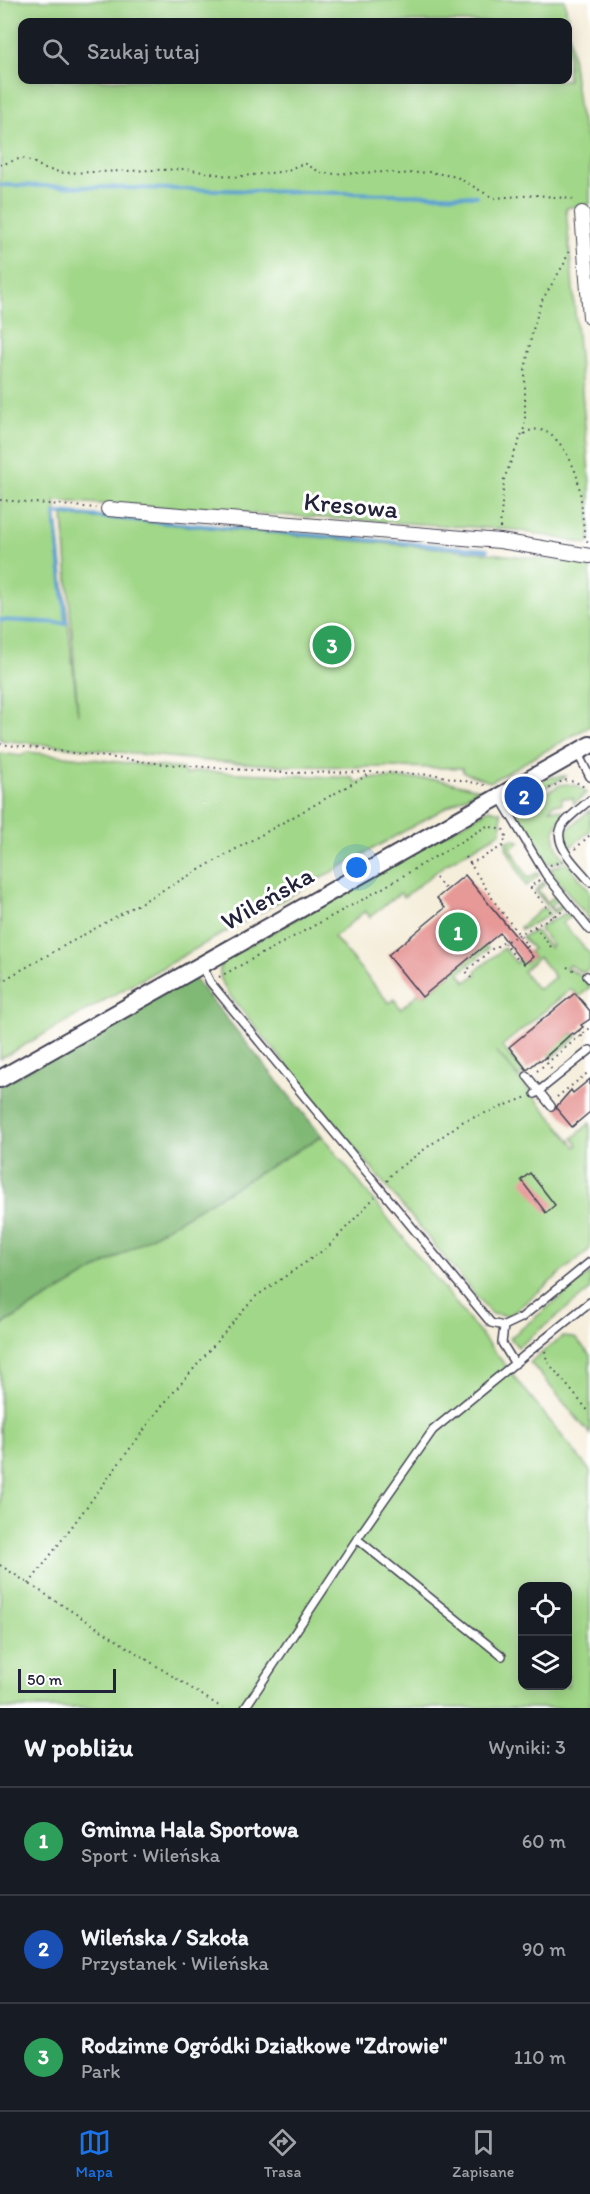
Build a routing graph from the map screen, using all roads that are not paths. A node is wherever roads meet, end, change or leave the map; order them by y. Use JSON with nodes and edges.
{"nodes":[{"id":1,"x":582,"y":213,"type":"road end"},
{"id":2,"x":590,"y":317,"type":"edge"},
{"id":3,"x":108,"y":509,"type":"road end"},
{"id":4,"x":590,"y":556,"type":"edge"},
{"id":5,"x":583,"y":748,"type":"edge"},
{"id":6,"x":590,"y":777,"type":"edge"},
{"id":7,"x":499,"y":796,"type":"junction"},
{"id":8,"x":590,"y":800,"type":"edge"},
{"id":9,"x":590,"y":882,"type":"edge"},
{"id":10,"x":590,"y":930,"type":"edge"},
{"id":11,"x":201,"y":964,"type":"junction"},
{"id":12,"x":590,"y":1050,"type":"edge"},
{"id":13,"x":527,"y":1076,"type":"dead end"},
{"id":14,"x":0,"y":1078,"type":"edge"},
{"id":15,"x":537,"y":1092,"type":"junction"},
{"id":16,"x":551,"y":1106,"type":"dead end"},
{"id":17,"x":590,"y":1262,"type":"edge"},
{"id":18,"x":589,"y":1306,"type":"edge"},
{"id":19,"x":504,"y":1326,"type":"junction"},
{"id":20,"x":515,"y":1364,"type":"junction"},
{"id":21,"x":357,"y":1539,"type":"junction"},
{"id":22,"x":502,"y":1656,"type":"dead end"},
{"id":23,"x":244,"y":1708,"type":"edge"}],
"edges":[{"from":1,"to":2,"type":"street"},
{"from":3,"to":4,"type":"street","name":"Kresowa"},
{"from":5,"to":6,"type":"lane"},
{"from":5,"to":7,"type":"street","name":"Wileńska"},
{"from":7,"to":10,"type":"lane"},
{"from":7,"to":11,"type":"street","name":"Wileńska"},
{"from":8,"to":9,"type":"lane"},
{"from":11,"to":14,"type":"street","name":"Wileńska"},
{"from":11,"to":19,"type":"lane"},
{"from":12,"to":15,"type":"lane"},
{"from":13,"to":15,"type":"lane"},
{"from":15,"to":16,"type":"lane"},
{"from":17,"to":19,"type":"lane"},
{"from":18,"to":20,"type":"lane"},
{"from":19,"to":20,"type":"lane"},
{"from":20,"to":21,"type":"lane"},
{"from":21,"to":22,"type":"lane"},
{"from":21,"to":23,"type":"lane"}]}
